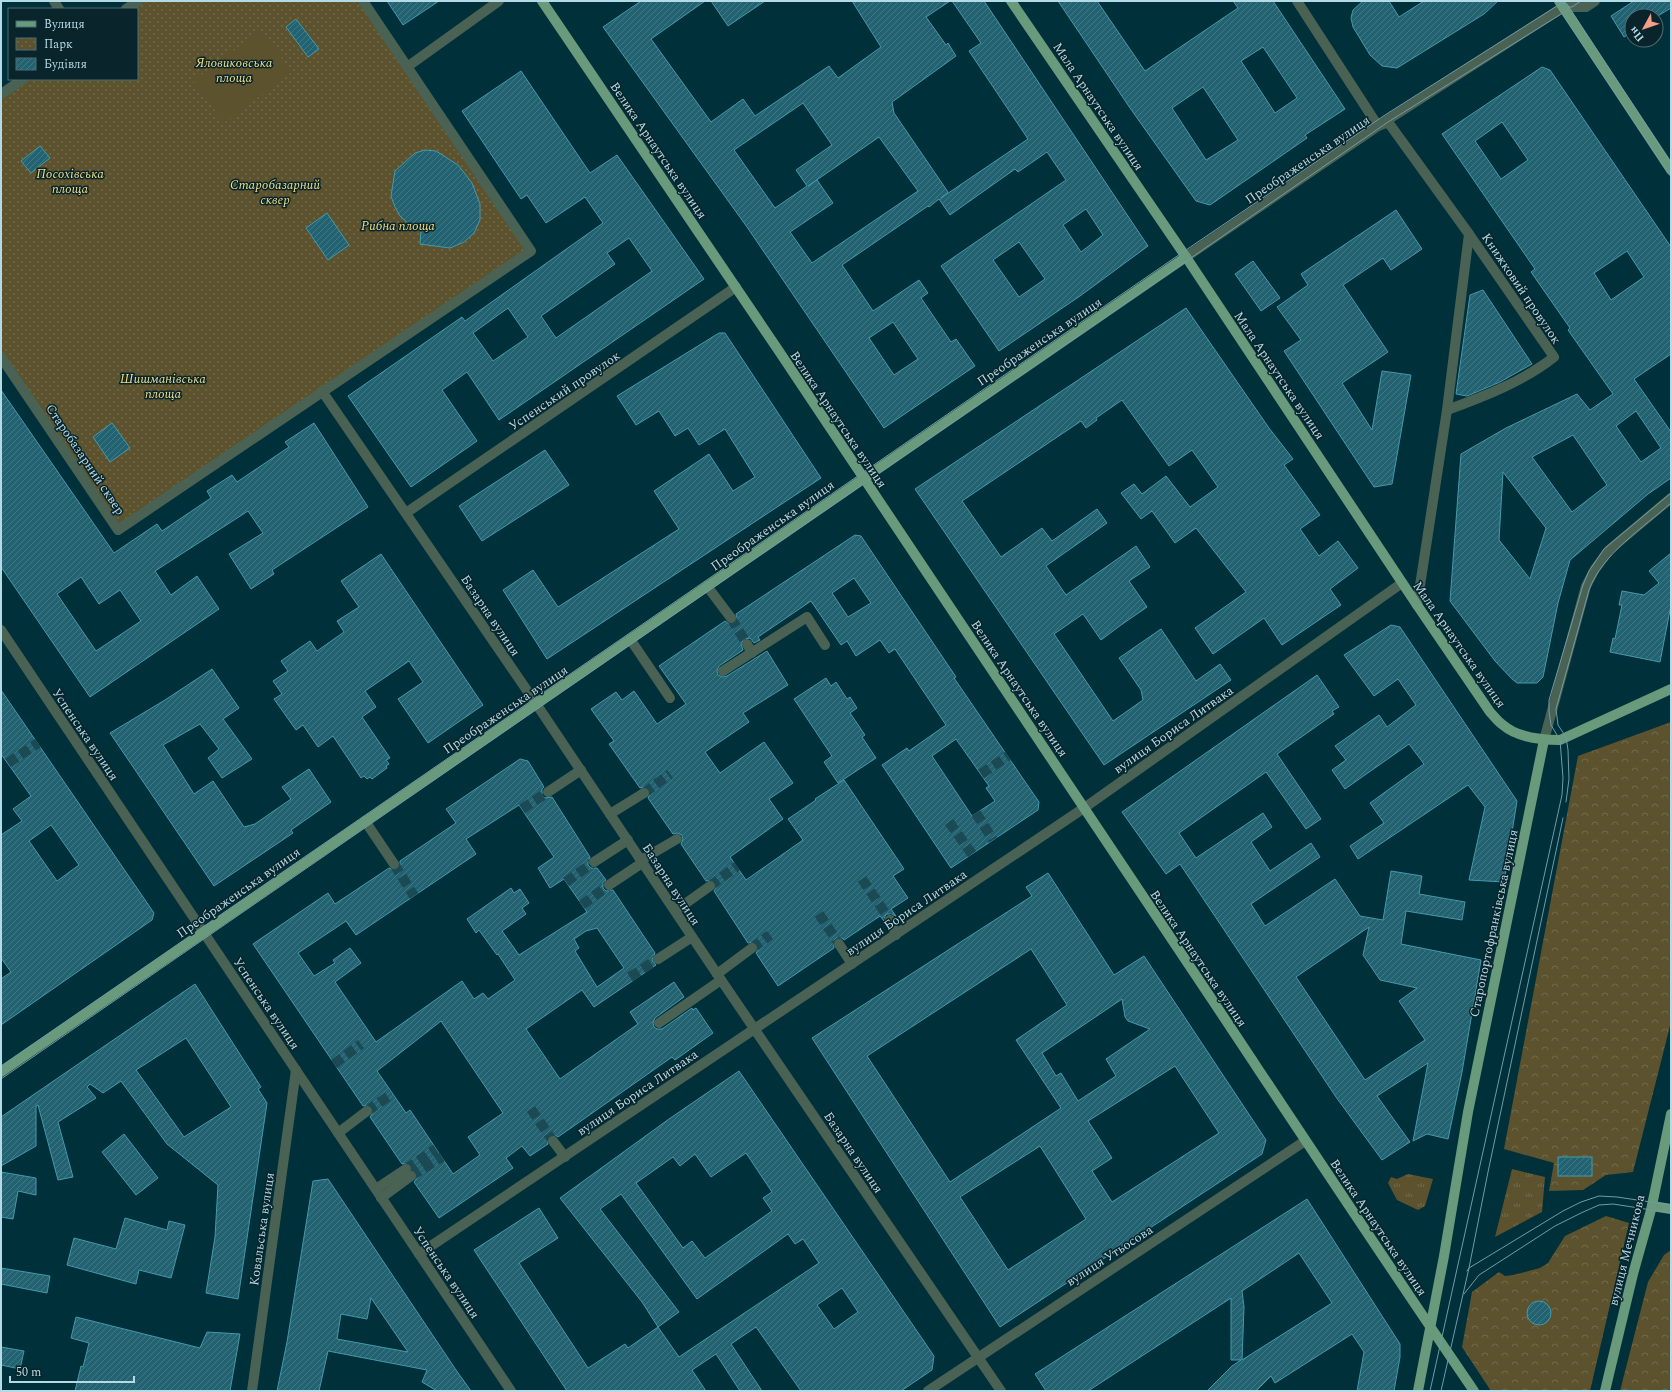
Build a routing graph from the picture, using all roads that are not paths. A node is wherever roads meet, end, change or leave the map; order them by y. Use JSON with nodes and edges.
{"nodes":[{"id":1,"x":138,"y":1,"type":"edge"},
{"id":2,"x":363,"y":1,"type":"edge"},
{"id":3,"x":499,"y":1,"type":"edge"},
{"id":4,"x":542,"y":1,"type":"edge"},
{"id":5,"x":1011,"y":1,"type":"edge"},
{"id":6,"x":1297,"y":1,"type":"edge"},
{"id":7,"x":1573,"y":1,"type":"edge"},
{"id":8,"x":1595,"y":1,"type":"edge"},
{"id":9,"x":1563,"y":3,"type":"edge"},
{"id":10,"x":128,"y":8,"type":"edge"},
{"id":11,"x":407,"y":67,"type":"junction"},
{"id":12,"x":22,"y":80,"type":"edge"},
{"id":13,"x":1,"y":94,"type":"edge"},
{"id":14,"x":1378,"y":126,"type":"junction"},
{"id":15,"x":1671,"y":170,"type":"edge"},
{"id":16,"x":1470,"y":234,"type":"junction"},
{"id":17,"x":1186,"y":257,"type":"junction"},
{"id":18,"x":736,"y":287,"type":"junction"},
{"id":19,"x":1,"y":357,"type":"edge"},
{"id":20,"x":322,"y":391,"type":"junction"},
{"id":21,"x":1447,"y":410,"type":"junction"},
{"id":22,"x":863,"y":478,"type":"junction"},
{"id":23,"x":1671,"y":498,"type":"edge"},
{"id":24,"x":406,"y":513,"type":"junction"},
{"id":25,"x":1402,"y":582,"type":"junction"},
{"id":26,"x":707,"y":586,"type":"junction"},
{"id":27,"x":1417,"y":605,"type":"junction"},
{"id":28,"x":731,"y":618,"type":"tunnel mouth"},
{"id":29,"x":1,"y":630,"type":"edge"},
{"id":30,"x":630,"y":639,"type":"junction"},
{"id":31,"x":825,"y":645,"type":"dead end"},
{"id":32,"x":723,"y":672,"type":"dead end"},
{"id":33,"x":1671,"y":689,"type":"edge"},
{"id":34,"x":1660,"y":694,"type":"junction"},
{"id":35,"x":1671,"y":696,"type":"edge"},
{"id":36,"x":670,"y":698,"type":"dead end"},
{"id":37,"x":536,"y":704,"type":"junction"},
{"id":38,"x":1544,"y":740,"type":"junction"},
{"id":39,"x":581,"y":770,"type":"junction"},
{"id":40,"x":548,"y":792,"type":"tunnel mouth"},
{"id":41,"x":644,"y":793,"type":"tunnel mouth"},
{"id":42,"x":1084,"y":808,"type":"junction"},
{"id":43,"x":610,"y":814,"type":"junction"},
{"id":44,"x":365,"y":821,"type":"junction"},
{"id":45,"x":677,"y":839,"type":"dead end"},
{"id":46,"x":628,"y":840,"type":"junction"},
{"id":47,"x":642,"y":861,"type":"junction"},
{"id":48,"x":594,"y":862,"type":"tunnel mouth"},
{"id":49,"x":394,"y":864,"type":"tunnel mouth"},
{"id":50,"x":609,"y":886,"type":"tunnel mouth"},
{"id":51,"x":710,"y":886,"type":"tunnel mouth"},
{"id":52,"x":675,"y":911,"type":"junction"},
{"id":53,"x":890,"y":920,"type":"tunnel mouth"},
{"id":54,"x":203,"y":932,"type":"junction"},
{"id":55,"x":896,"y":934,"type":"junction"},
{"id":56,"x":692,"y":937,"type":"junction"},
{"id":57,"x":839,"y":944,"type":"tunnel mouth"},
{"id":58,"x":752,"y":948,"type":"tunnel mouth"},
{"id":59,"x":658,"y":959,"type":"tunnel mouth"},
{"id":60,"x":852,"y":964,"type":"junction"},
{"id":61,"x":719,"y":977,"type":"junction"},
{"id":62,"x":659,"y":1023,"type":"dead end"},
{"id":63,"x":754,"y":1029,"type":"junction"},
{"id":64,"x":296,"y":1070,"type":"junction"},
{"id":65,"x":1,"y":1072,"type":"edge"},
{"id":66,"x":367,"y":1111,"type":"tunnel mouth"},
{"id":67,"x":1671,"y":1114,"type":"edge"},
{"id":68,"x":338,"y":1133,"type":"junction"},
{"id":69,"x":553,"y":1141,"type":"tunnel mouth"},
{"id":70,"x":1305,"y":1142,"type":"junction"},
{"id":71,"x":565,"y":1157,"type":"junction"},
{"id":72,"x":376,"y":1189,"type":"junction"},
{"id":73,"x":381,"y":1198,"type":"junction"},
{"id":74,"x":1652,"y":1206,"type":"junction"},
{"id":75,"x":1671,"y":1209,"type":"edge"},
{"id":76,"x":419,"y":1254,"type":"junction"},
{"id":77,"x":1430,"y":1327,"type":"junction"},
{"id":78,"x":978,"y":1358,"type":"junction"},
{"id":79,"x":252,"y":1391,"type":"edge"},
{"id":80,"x":511,"y":1391,"type":"edge"},
{"id":81,"x":928,"y":1391,"type":"edge"},
{"id":82,"x":1001,"y":1391,"type":"edge"},
{"id":83,"x":1418,"y":1391,"type":"edge"},
{"id":84,"x":1474,"y":1391,"type":"edge"},
{"id":85,"x":1605,"y":1391,"type":"edge"}],
"edges":[{"from":1,"to":10,"type":"street"},
{"from":2,"to":11,"type":"street","name":"Старобазарний сквер"},
{"from":3,"to":11,"type":"street"},
{"from":4,"to":18,"type":"main road","name":"Велика Арнаутська вулиця"},
{"from":5,"to":17,"type":"main road","name":"Мала Арнаутська вулиця"},
{"from":6,"to":14,"type":"street"},
{"from":7,"to":9,"type":"street","name":"Преображенська вулиця"},
{"from":8,"to":9,"type":"street"},
{"from":9,"to":14,"type":"street","name":"Преображенська вулиця"},
{"from":9,"to":15,"type":"main road"},
{"from":11,"to":20,"type":"street","name":"Старобазарний сквер"},
{"from":12,"to":13,"type":"street"},
{"from":14,"to":16,"type":"street","name":"Книжковий провулок"},
{"from":14,"to":17,"type":"street","name":"Преображенська вулиця"},
{"from":16,"to":21,"type":"street","name":"Книжковий провулок"},
{"from":16,"to":21,"type":"street","name":"Книжковий провулок"},
{"from":17,"to":22,"type":"main road","name":"Преображенська вулиця"},
{"from":17,"to":25,"type":"main road","name":"Мала Арнаутська вулиця"},
{"from":18,"to":22,"type":"main road","name":"Велика Арнаутська вулиця"},
{"from":18,"to":24,"type":"street","name":"Успенський провулок"},
{"from":19,"to":20,"type":"street","name":"Старобазарний сквер"},
{"from":20,"to":24,"type":"street","name":"Базарна вулиця"},
{"from":21,"to":27,"type":"street","name":"Книжковий провулок"},
{"from":22,"to":26,"type":"main road","name":"Преображенська вулиця"},
{"from":22,"to":42,"type":"main road","name":"Велика Арнаутська вулиця"},
{"from":23,"to":38,"type":"street","name":"Старопортофранківська вулиця"},
{"from":24,"to":37,"type":"street","name":"Базарна вулиця"},
{"from":25,"to":27,"type":"main road","name":"Мала Арнаутська вулиця"},
{"from":25,"to":42,"type":"street","name":"вулиця Бориса Литвака"},
{"from":26,"to":28,"type":"street"},
{"from":26,"to":30,"type":"main road","name":"Преображенська вулиця"},
{"from":27,"to":38,"type":"main road","name":"Мала Арнаутська вулиця"},
{"from":29,"to":54,"type":"street","name":"Успенська вулиця"},
{"from":30,"to":36,"type":"street"},
{"from":30,"to":37,"type":"main road","name":"Преображенська вулиця"},
{"from":31,"to":32,"type":"street"},
{"from":33,"to":34,"type":"main road"},
{"from":34,"to":35,"type":"main road"},
{"from":34,"to":38,"type":"main road"},
{"from":37,"to":39,"type":"street","name":"Базарна вулиця"},
{"from":37,"to":44,"type":"main road","name":"Преображенська вулиця"},
{"from":38,"to":77,"type":"main road","name":"Старопортофранківська вулиця"},
{"from":39,"to":40,"type":"street"},
{"from":39,"to":43,"type":"street","name":"Базарна вулиця"},
{"from":41,"to":43,"type":"street"},
{"from":42,"to":55,"type":"street","name":"вулиця Бориса Литвака"},
{"from":42,"to":70,"type":"main road","name":"Велика Арнаутська вулиця"},
{"from":43,"to":46,"type":"street","name":"Базарна вулиця"},
{"from":44,"to":49,"type":"street"},
{"from":44,"to":54,"type":"main road","name":"Преображенська вулиця"},
{"from":45,"to":47,"type":"street"},
{"from":46,"to":47,"type":"street","name":"Базарна вулиця"},
{"from":46,"to":48,"type":"street"},
{"from":47,"to":50,"type":"street"},
{"from":47,"to":52,"type":"street","name":"Базарна вулиця"},
{"from":51,"to":52,"type":"street"},
{"from":52,"to":56,"type":"street","name":"Базарна вулиця"},
{"from":53,"to":55,"type":"street"},
{"from":54,"to":64,"type":"street","name":"Успенська вулиця"},
{"from":54,"to":65,"type":"main road","name":"Преображенська вулиця"},
{"from":55,"to":60,"type":"street","name":"вулиця Бориса Литвака"},
{"from":56,"to":59,"type":"street"},
{"from":56,"to":61,"type":"street","name":"Базарна вулиця"},
{"from":57,"to":60,"type":"street"},
{"from":58,"to":61,"type":"street"},
{"from":60,"to":63,"type":"street","name":"вулиця Бориса Литвака"},
{"from":61,"to":62,"type":"street"},
{"from":61,"to":63,"type":"street","name":"Базарна вулиця"},
{"from":63,"to":71,"type":"street","name":"вулиця Бориса Литвака"},
{"from":63,"to":78,"type":"street","name":"Базарна вулиця"},
{"from":64,"to":68,"type":"street","name":"Успенська вулиця"},
{"from":64,"to":79,"type":"street","name":"Ковальська вулиця"},
{"from":66,"to":68,"type":"street"},
{"from":67,"to":74,"type":"main road","name":"вулиця Мечникова"},
{"from":68,"to":72,"type":"street","name":"Успенська вулиця"},
{"from":69,"to":71,"type":"street"},
{"from":70,"to":77,"type":"main road","name":"Велика Арнаутська вулиця"},
{"from":70,"to":78,"type":"street","name":"вулиця Утьосова"},
{"from":71,"to":76,"type":"street","name":"вулиця Бориса Литвака"},
{"from":72,"to":73,"type":"street","name":"Успенська вулиця"},
{"from":72,"to":73,"type":"street"},
{"from":73,"to":76,"type":"street","name":"Успенська вулиця"},
{"from":74,"to":75,"type":"main road"},
{"from":74,"to":85,"type":"main road","name":"вулиця Мечникова"},
{"from":76,"to":80,"type":"street","name":"Успенська вулиця"},
{"from":77,"to":83,"type":"main road","name":"Старопортофранківська вулиця"},
{"from":77,"to":84,"type":"main road","name":"Велика Арнаутська вулиця"},
{"from":78,"to":81,"type":"street","name":"вулиця Утьосова"},
{"from":78,"to":82,"type":"street","name":"Базарна вулиця"}]}
